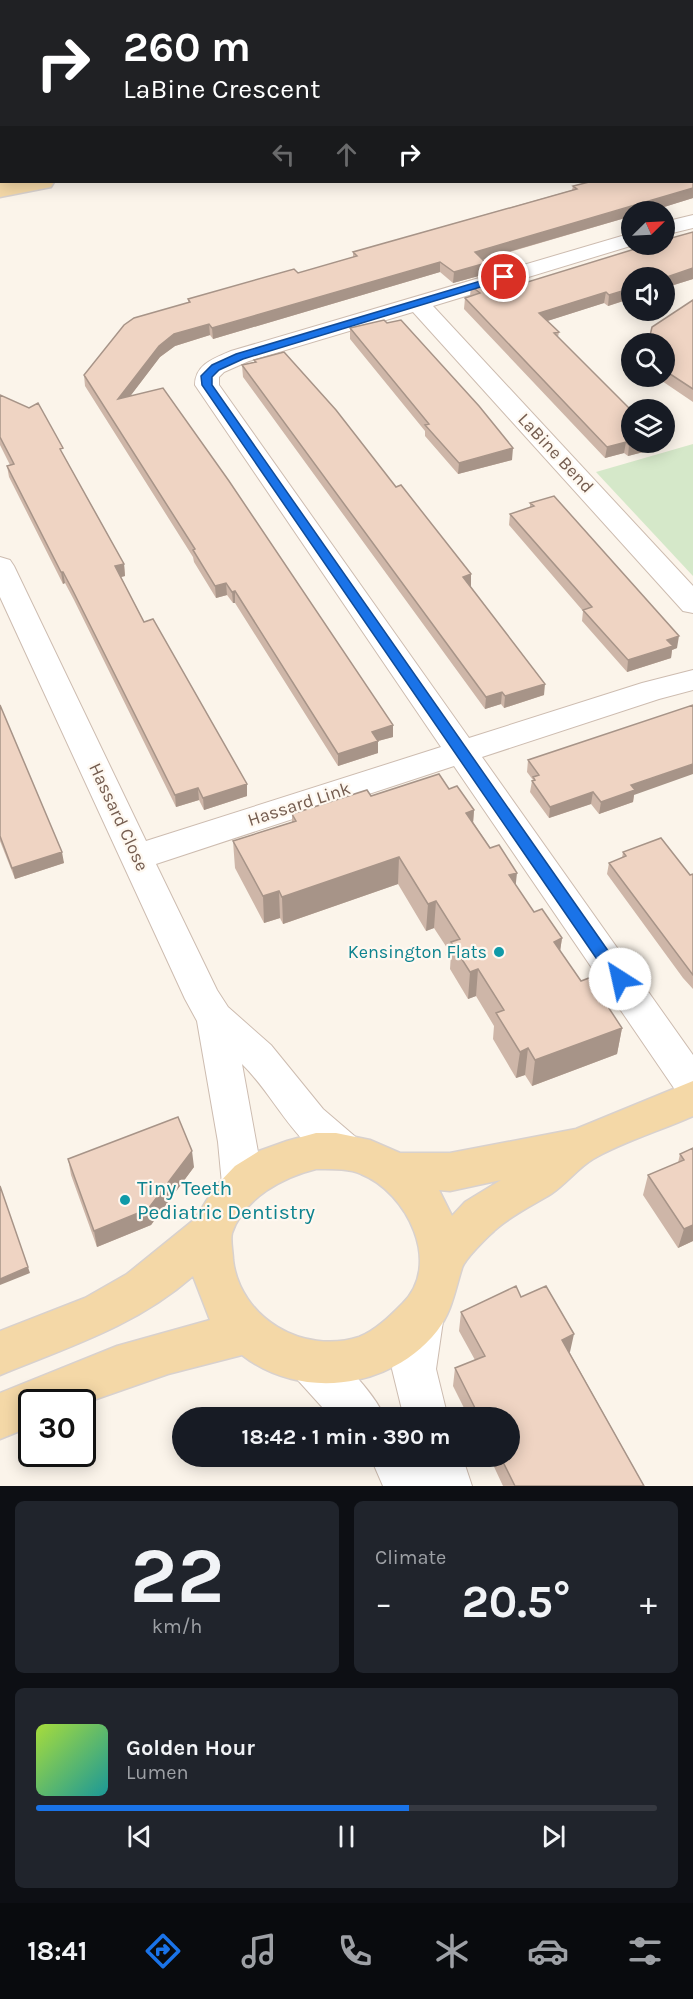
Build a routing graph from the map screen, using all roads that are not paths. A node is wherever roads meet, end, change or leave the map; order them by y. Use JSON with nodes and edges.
{"nodes":[{"id":1,"x":38,"y":183,"type":"edge"},
{"id":2,"x":0,"y":190,"type":"edge"},
{"id":3,"x":693,"y":221,"type":"edge"},
{"id":4,"x":675,"y":227,"type":"edge"},
{"id":5,"x":621,"y":242,"type":"edge"},
{"id":6,"x":418,"y":303,"type":"junction"},
{"id":7,"x":0,"y":566,"type":"edge"},
{"id":8,"x":693,"y":604,"type":"edge"},
{"id":9,"x":12,"y":619,"type":"edge"},
{"id":10,"x":693,"y":680,"type":"edge"},
{"id":11,"x":462,"y":752,"type":"junction"},
{"id":12,"x":137,"y":857,"type":"junction"},
{"id":13,"x":215,"y":1018,"type":"junction"},
{"id":14,"x":693,"y":1086,"type":"edge"},
{"id":15,"x":693,"y":1098,"type":"edge"},
{"id":16,"x":579,"y":1146,"type":"junction"},
{"id":17,"x":344,"y":1151,"type":"junction"},
{"id":18,"x":395,"y":1171,"type":"junction"},
{"id":19,"x":243,"y":1184,"type":"junction"},
{"id":20,"x":211,"y":1232,"type":"junction"},
{"id":21,"x":441,"y":1258,"type":"junction"},
{"id":22,"x":423,"y":1314,"type":"junction"},
{"id":23,"x":248,"y":1332,"type":"junction"},
{"id":24,"x":0,"y":1353,"type":"edge"},
{"id":25,"x":310,"y":1362,"type":"junction"},
{"id":26,"x":66,"y":1389,"type":"edge"},
{"id":27,"x":353,"y":1407,"type":"edge"},
{"id":28,"x":423,"y":1407,"type":"edge"},
{"id":29,"x":18,"y":1409,"type":"edge"},
{"id":30,"x":0,"y":1416,"type":"edge"},
{"id":31,"x":398,"y":1467,"type":"edge"},
{"id":32,"x":442,"y":1467,"type":"edge"},
{"id":33,"x":408,"y":1486,"type":"edge"},
{"id":34,"x":449,"y":1486,"type":"edge"}],
"edges":[{"from":1,"to":2,"type":"main road"},
{"from":3,"to":4,"type":"street"},
{"from":5,"to":6,"type":"street"},
{"from":6,"to":8,"type":"street","name":"LaBine Bend"},
{"from":6,"to":11,"type":"street"},
{"from":7,"to":9,"type":"street","name":"Hassard Close"},
{"from":9,"to":12,"type":"street","name":"Hassard Close"},
{"from":10,"to":11,"type":"street"},
{"from":11,"to":12,"type":"street","name":"Hassard Link"},
{"from":11,"to":14,"type":"street"},
{"from":12,"to":13,"type":"street","name":"Hassard Close"},
{"from":13,"to":17,"type":"street","name":"Hassard Close"},
{"from":13,"to":19,"type":"street","name":"Hassard Close"},
{"from":15,"to":16,"type":"main road"},
{"from":16,"to":18,"type":"main road"},
{"from":16,"to":21,"type":"main road"},
{"from":17,"to":18,"type":"main road"},
{"from":17,"to":19,"type":"main road"},
{"from":18,"to":21,"type":"main road"},
{"from":19,"to":20,"type":"main road"},
{"from":20,"to":23,"type":"main road"},
{"from":20,"to":24,"type":"main road"},
{"from":21,"to":22,"type":"main road"},
{"from":22,"to":25,"type":"main road"},
{"from":22,"to":28,"type":"street"},
{"from":23,"to":25,"type":"main road"},
{"from":23,"to":26,"type":"main road"},
{"from":25,"to":27,"type":"street"},
{"from":29,"to":30,"type":"main road"},
{"from":31,"to":33,"type":"street"},
{"from":32,"to":34,"type":"street"}]}
